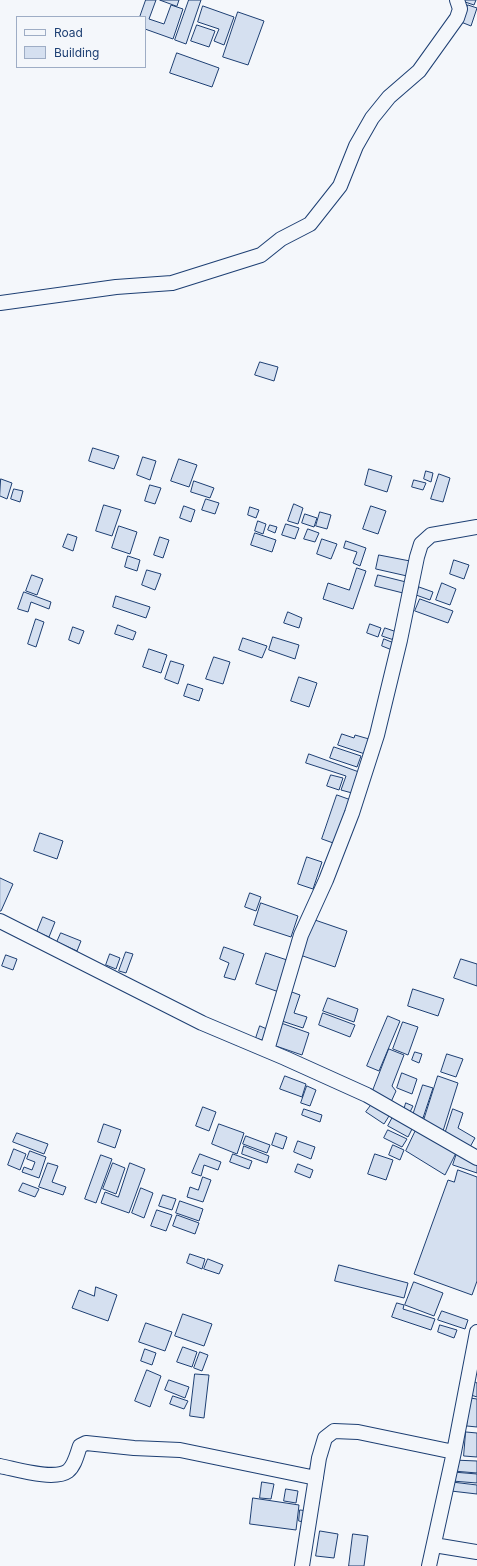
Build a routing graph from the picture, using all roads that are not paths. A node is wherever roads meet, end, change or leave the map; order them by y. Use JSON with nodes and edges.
{"nodes":[{"id":1,"x":457,"y":0,"type":"edge"},
{"id":2,"x":0,"y":303,"type":"edge"},
{"id":3,"x":477,"y":527,"type":"edge"},
{"id":4,"x":0,"y":921,"type":"edge"},
{"id":5,"x":267,"y":1050,"type":"junction"},
{"id":6,"x":477,"y":1158,"type":"edge"},
{"id":7,"x":477,"y":1332,"type":"edge"},
{"id":8,"x":454,"y":1452,"type":"junction"},
{"id":9,"x":0,"y":1466,"type":"edge"},
{"id":10,"x":316,"y":1478,"type":"junction"},
{"id":11,"x":434,"y":1545,"type":"junction"},
{"id":12,"x":477,"y":1552,"type":"edge"},
{"id":13,"x":302,"y":1566,"type":"edge"},
{"id":14,"x":429,"y":1566,"type":"edge"}],
"edges":[{"from":1,"to":2,"type":"street"},
{"from":3,"to":5,"type":"street"},
{"from":4,"to":5,"type":"street"},
{"from":5,"to":6,"type":"street"},
{"from":7,"to":8,"type":"street"},
{"from":8,"to":10,"type":"street"},
{"from":8,"to":11,"type":"street"},
{"from":9,"to":10,"type":"street"},
{"from":10,"to":13,"type":"street"},
{"from":11,"to":12,"type":"street"},
{"from":11,"to":14,"type":"street"}]}
